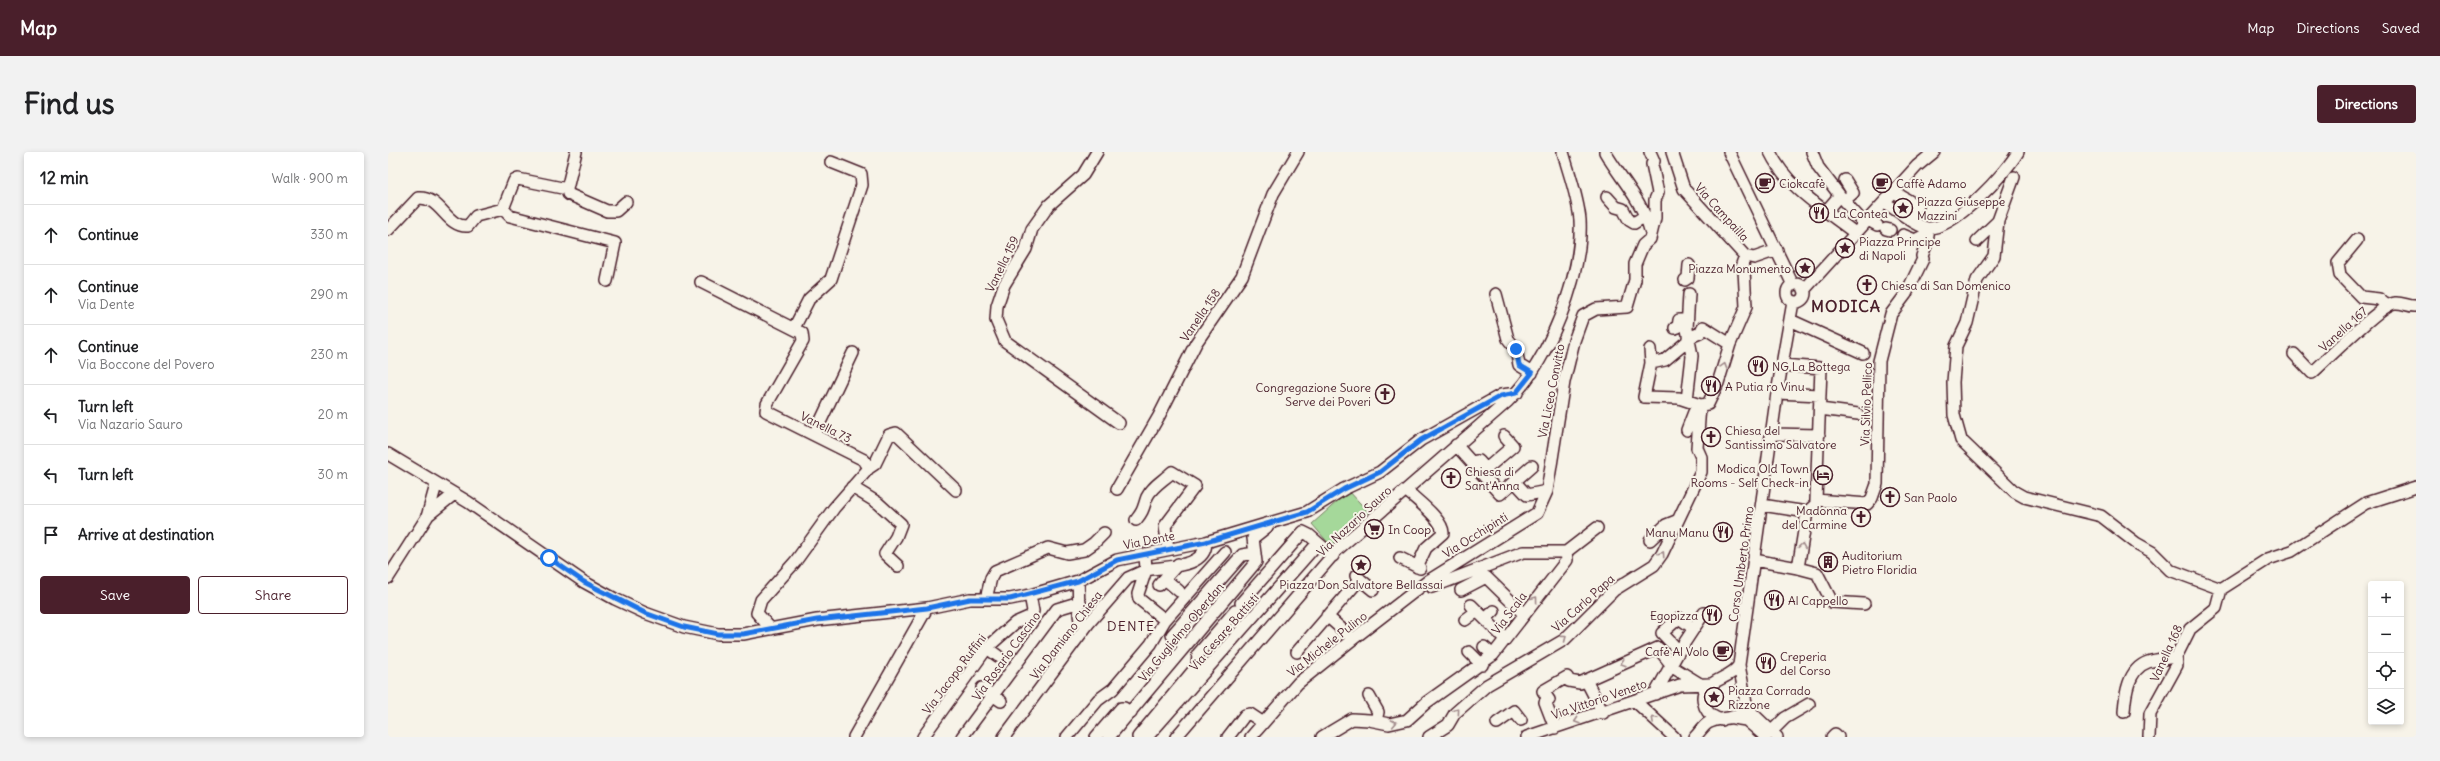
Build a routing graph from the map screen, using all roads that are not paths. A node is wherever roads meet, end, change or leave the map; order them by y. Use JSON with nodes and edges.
{"nodes":[{"id":1,"x":576,"y":152,"type":"edge"},
{"id":2,"x":1097,"y":152,"type":"edge"},
{"id":3,"x":1298,"y":152,"type":"edge"},
{"id":4,"x":1563,"y":152,"type":"edge"},
{"id":5,"x":1605,"y":152,"type":"edge"},
{"id":6,"x":1650,"y":152,"type":"edge"},
{"id":7,"x":1672,"y":152,"type":"edge"},
{"id":8,"x":1729,"y":152,"type":"edge"},
{"id":9,"x":1770,"y":152,"type":"edge"},
{"id":10,"x":1812,"y":152,"type":"edge"},
{"id":11,"x":1934,"y":152,"type":"edge"},
{"id":12,"x":2018,"y":152,"type":"edge"},
{"id":13,"x":2023,"y":152,"type":"edge"},
{"id":14,"x":831,"y":162,"type":"dead end"},
{"id":15,"x":2014,"y":173,"type":"junction"},
{"id":16,"x":1846,"y":180,"type":"dead end"},
{"id":17,"x":1990,"y":185,"type":"junction"},
{"id":18,"x":567,"y":189,"type":"junction"},
{"id":19,"x":1894,"y":192,"type":"junction"},
{"id":20,"x":1607,"y":197,"type":"dead end"},
{"id":21,"x":1842,"y":198,"type":"junction"},
{"id":22,"x":626,"y":202,"type":"dead end"},
{"id":23,"x":1884,"y":202,"type":"junction"},
{"id":24,"x":503,"y":209,"type":"junction"},
{"id":25,"x":1826,"y":212,"type":"junction"},
{"id":26,"x":1645,"y":216,"type":"junction"},
{"id":27,"x":1910,"y":219,"type":"junction"},
{"id":28,"x":1998,"y":221,"type":"junction"},
{"id":29,"x":1877,"y":225,"type":"junction"},
{"id":30,"x":388,"y":230,"type":"edge"},
{"id":31,"x":1650,"y":230,"type":"junction"},
{"id":32,"x":1928,"y":231,"type":"junction"},
{"id":33,"x":1855,"y":233,"type":"junction"},
{"id":34,"x":1903,"y":235,"type":"dead end"},
{"id":35,"x":2357,"y":240,"type":"dead end"},
{"id":36,"x":1977,"y":241,"type":"dead end"},
{"id":37,"x":1777,"y":250,"type":"junction"},
{"id":38,"x":1745,"y":256,"type":"junction"},
{"id":39,"x":1689,"y":265,"type":"dead end"},
{"id":40,"x":1685,"y":280,"type":"dead end"},
{"id":41,"x":607,"y":281,"type":"dead end"},
{"id":42,"x":701,"y":282,"type":"dead end"},
{"id":43,"x":1793,"y":285,"type":"junction"},
{"id":44,"x":1804,"y":290,"type":"junction"},
{"id":45,"x":1496,"y":294,"type":"dead end"},
{"id":46,"x":1689,"y":294,"type":"dead end"},
{"id":47,"x":1794,"y":302,"type":"junction"},
{"id":48,"x":2387,"y":306,"type":"junction"},
{"id":49,"x":2416,"y":306,"type":"edge"},
{"id":50,"x":1687,"y":320,"type":"junction"},
{"id":51,"x":1790,"y":320,"type":"junction"},
{"id":52,"x":794,"y":328,"type":"junction"},
{"id":53,"x":1675,"y":328,"type":"dead end"},
{"id":54,"x":1689,"y":339,"type":"junction"},
{"id":55,"x":1730,"y":344,"type":"junction"},
{"id":56,"x":1650,"y":349,"type":"dead end"},
{"id":57,"x":853,"y":353,"type":"dead end"},
{"id":58,"x":1864,"y":353,"type":"dead end"},
{"id":59,"x":2294,"y":354,"type":"dead end"},
{"id":60,"x":1651,"y":363,"type":"junction"},
{"id":61,"x":1782,"y":365,"type":"junction"},
{"id":62,"x":1532,"y":373,"type":"junction"},
{"id":63,"x":1516,"y":393,"type":"junction"},
{"id":64,"x":1777,"y":393,"type":"junction"},
{"id":65,"x":1820,"y":395,"type":"junction"},
{"id":66,"x":1687,"y":400,"type":"junction"},
{"id":67,"x":1700,"y":406,"type":"junction"},
{"id":68,"x":1820,"y":409,"type":"junction"},
{"id":69,"x":1858,"y":414,"type":"dead end"},
{"id":70,"x":1119,"y":423,"type":"dead end"},
{"id":71,"x":1687,"y":430,"type":"dead end"},
{"id":72,"x":1772,"y":434,"type":"junction"},
{"id":73,"x":1819,"y":435,"type":"junction"},
{"id":74,"x":814,"y":436,"type":"junction"},
{"id":75,"x":1504,"y":436,"type":"dead end"},
{"id":76,"x":1456,"y":445,"type":"junction"},
{"id":77,"x":388,"y":454,"type":"edge"},
{"id":78,"x":1470,"y":460,"type":"junction"},
{"id":79,"x":1532,"y":466,"type":"dead end"},
{"id":80,"x":869,"y":468,"type":"junction"},
{"id":81,"x":1514,"y":481,"type":"junction"},
{"id":82,"x":436,"y":485,"type":"junction"},
{"id":83,"x":852,"y":487,"type":"junction"},
{"id":84,"x":2416,"y":487,"type":"edge"},
{"id":85,"x":1117,"y":489,"type":"dead end"},
{"id":86,"x":956,"y":490,"type":"dead end"},
{"id":87,"x":1406,"y":490,"type":"junction"},
{"id":88,"x":1547,"y":490,"type":"junction"},
{"id":89,"x":453,"y":495,"type":"junction"},
{"id":90,"x":1816,"y":502,"type":"junction"},
{"id":91,"x":1762,"y":505,"type":"junction"},
{"id":92,"x":1537,"y":512,"type":"joint"},
{"id":93,"x":1807,"y":512,"type":"junction"},
{"id":94,"x":427,"y":517,"type":"junction"},
{"id":95,"x":1136,"y":520,"type":"dead end"},
{"id":96,"x":1676,"y":521,"type":"junction"},
{"id":97,"x":1266,"y":524,"type":"junction"},
{"id":98,"x":1597,"y":528,"type":"dead end"},
{"id":99,"x":1104,"y":532,"type":"dead end"},
{"id":100,"x":1650,"y":540,"type":"dead end"},
{"id":101,"x":1206,"y":542,"type":"junction"},
{"id":102,"x":1318,"y":542,"type":"junction"},
{"id":103,"x":1168,"y":549,"type":"junction"},
{"id":104,"x":1225,"y":552,"type":"dead end"},
{"id":105,"x":1566,"y":552,"type":"junction"},
{"id":106,"x":1145,"y":554,"type":"junction"},
{"id":107,"x":1255,"y":554,"type":"junction"},
{"id":108,"x":1333,"y":556,"type":"junction"},
{"id":109,"x":1400,"y":558,"type":"dead end"},
{"id":110,"x":1754,"y":560,"type":"junction"},
{"id":111,"x":1178,"y":564,"type":"junction"},
{"id":112,"x":898,"y":566,"type":"dead end"},
{"id":113,"x":1802,"y":569,"type":"junction"},
{"id":114,"x":1146,"y":570,"type":"junction"},
{"id":115,"x":388,"y":578,"type":"edge"},
{"id":116,"x":1078,"y":581,"type":"junction"},
{"id":117,"x":1216,"y":581,"type":"junction"},
{"id":118,"x":1428,"y":581,"type":"junction"},
{"id":119,"x":2221,"y":589,"type":"junction"},
{"id":120,"x":1373,"y":590,"type":"dead end"},
{"id":121,"x":1461,"y":590,"type":"dead end"},
{"id":122,"x":1179,"y":591,"type":"dead end"},
{"id":123,"x":1030,"y":595,"type":"junction"},
{"id":124,"x":986,"y":599,"type":"junction"},
{"id":125,"x":1080,"y":602,"type":"junction"},
{"id":126,"x":1864,"y":604,"type":"dead end"},
{"id":127,"x":927,"y":608,"type":"junction"},
{"id":128,"x":1494,"y":611,"type":"dead end"},
{"id":129,"x":1704,"y":613,"type":"dead end"},
{"id":130,"x":1524,"y":614,"type":"junction"},
{"id":131,"x":1327,"y":616,"type":"junction"},
{"id":132,"x":1485,"y":619,"type":"junction"},
{"id":133,"x":1465,"y":620,"type":"dead end"},
{"id":134,"x":1088,"y":624,"type":"junction"},
{"id":135,"x":1163,"y":625,"type":"junction"},
{"id":136,"x":1202,"y":625,"type":"junction"},
{"id":137,"x":1693,"y":628,"type":"junction"},
{"id":138,"x":771,"y":629,"type":"junction"},
{"id":139,"x":1214,"y":636,"type":"junction"},
{"id":140,"x":1353,"y":639,"type":"junction"},
{"id":141,"x":1506,"y":639,"type":"junction"},
{"id":142,"x":1184,"y":647,"type":"junction"},
{"id":143,"x":1484,"y":647,"type":"dead end"},
{"id":144,"x":987,"y":648,"type":"junction"},
{"id":145,"x":1679,"y":651,"type":"junction"},
{"id":146,"x":1297,"y":652,"type":"dead end"},
{"id":147,"x":1469,"y":652,"type":"dead end"},
{"id":148,"x":1492,"y":655,"type":"junction"},
{"id":149,"x":2176,"y":657,"type":"junction"},
{"id":150,"x":1671,"y":664,"type":"junction"},
{"id":151,"x":1482,"y":665,"type":"junction"},
{"id":152,"x":1740,"y":665,"type":"junction"},
{"id":153,"x":1013,"y":668,"type":"junction"},
{"id":154,"x":1586,"y":680,"type":"junction"},
{"id":155,"x":1710,"y":682,"type":"junction"},
{"id":156,"x":982,"y":688,"type":"dead end"},
{"id":157,"x":1191,"y":689,"type":"junction"},
{"id":158,"x":1655,"y":694,"type":"junction"},
{"id":159,"x":1369,"y":696,"type":"dead end"},
{"id":160,"x":1744,"y":696,"type":"junction"},
{"id":161,"x":997,"y":698,"type":"junction"},
{"id":162,"x":1206,"y":700,"type":"junction"},
{"id":163,"x":1635,"y":701,"type":"junction"},
{"id":164,"x":1809,"y":704,"type":"dead end"},
{"id":165,"x":2124,"y":712,"type":"dead end"},
{"id":166,"x":1131,"y":713,"type":"junction"},
{"id":167,"x":1603,"y":713,"type":"junction"},
{"id":168,"x":1727,"y":719,"type":"junction"},
{"id":169,"x":1376,"y":721,"type":"junction"},
{"id":170,"x":1262,"y":722,"type":"junction"},
{"id":171,"x":1497,"y":723,"type":"dead end"},
{"id":172,"x":1555,"y":728,"type":"junction"},
{"id":173,"x":1773,"y":733,"type":"edge"},
{"id":174,"x":1327,"y":735,"type":"edge"},
{"id":175,"x":1529,"y":736,"type":"edge"},
{"id":176,"x":854,"y":737,"type":"edge"},
{"id":177,"x":922,"y":737,"type":"edge"},
{"id":178,"x":962,"y":737,"type":"edge"},
{"id":179,"x":1004,"y":737,"type":"edge"},
{"id":180,"x":1067,"y":737,"type":"edge"},
{"id":181,"x":1096,"y":737,"type":"edge"},
{"id":182,"x":1109,"y":737,"type":"edge"},
{"id":183,"x":1138,"y":737,"type":"edge"},
{"id":184,"x":1147,"y":737,"type":"edge"},
{"id":185,"x":1176,"y":737,"type":"edge"},
{"id":186,"x":1228,"y":737,"type":"edge"},
{"id":187,"x":1251,"y":737,"type":"edge"},
{"id":188,"x":1429,"y":737,"type":"edge"},
{"id":189,"x":1674,"y":737,"type":"edge"},
{"id":190,"x":1695,"y":737,"type":"edge"},
{"id":191,"x":1832,"y":737,"type":"edge"},
{"id":192,"x":1838,"y":737,"type":"edge"},
{"id":193,"x":2149,"y":737,"type":"edge"}],
"edges":[{"from":1,"to":18,"type":"street"},
{"from":2,"to":70,"type":"street","name":"Vanella 159"},
{"from":3,"to":85,"type":"street","name":"Vanella 158"},
{"from":4,"to":62,"type":"street","name":"Via Nazario Sauro"},
{"from":5,"to":26,"type":"street"},
{"from":6,"to":31,"type":"street","name":"Via Liceo Convitto"},
{"from":7,"to":38,"type":"street","name":"Via Campailla"},
{"from":8,"to":37,"type":"street"},
{"from":9,"to":25,"type":"street"},
{"from":10,"to":21,"type":"street"},
{"from":11,"to":19,"type":"street"},
{"from":12,"to":17,"type":"street"},
{"from":13,"to":15,"type":"street"},
{"from":14,"to":52,"type":"street"},
{"from":15,"to":17,"type":"street"},
{"from":15,"to":28,"type":"street"},
{"from":16,"to":21,"type":"street"},
{"from":17,"to":32,"type":"street"},
{"from":18,"to":22,"type":"street"},
{"from":18,"to":24,"type":"street"},
{"from":19,"to":23,"type":"street"},
{"from":19,"to":27,"type":"street"},
{"from":20,"to":26,"type":"street"},
{"from":21,"to":25,"type":"street"},
{"from":21,"to":29,"type":"street"},
{"from":23,"to":27,"type":"street"},
{"from":23,"to":29,"type":"street"},
{"from":24,"to":30,"type":"street"},
{"from":24,"to":41,"type":"street"},
{"from":25,"to":33,"type":"street"},
{"from":26,"to":31,"type":"street"},
{"from":27,"to":32,"type":"street"},
{"from":28,"to":36,"type":"street"},
{"from":28,"to":119,"type":"street"},
{"from":29,"to":33,"type":"street"},
{"from":31,"to":88,"type":"street","name":"Via Liceo Convitto"},
{"from":32,"to":34,"type":"street"},
{"from":32,"to":90,"type":"street","name":"Via Silvio Pellico"},
{"from":33,"to":44,"type":"street"},
{"from":35,"to":48,"type":"street"},
{"from":37,"to":38,"type":"street","name":"Via Campailla"},
{"from":37,"to":43,"type":"street"},
{"from":38,"to":55,"type":"street"},
{"from":39,"to":40,"type":"street"},
{"from":42,"to":52,"type":"street"},
{"from":43,"to":44,"type":"street"},
{"from":43,"to":47,"type":"street"},
{"from":44,"to":47,"type":"street"},
{"from":45,"to":62,"type":"street"},
{"from":46,"to":50,"type":"street"},
{"from":47,"to":51,"type":"street","name":"Corso Umberto Primo"},
{"from":48,"to":49,"type":"street"},
{"from":48,"to":59,"type":"street","name":"Vanella 167"},
{"from":50,"to":53,"type":"street"},
{"from":50,"to":54,"type":"street"},
{"from":51,"to":58,"type":"street"},
{"from":51,"to":61,"type":"street","name":"Corso Umberto Primo"},
{"from":52,"to":74,"type":"street","name":"Vanella 73"},
{"from":54,"to":55,"type":"street"},
{"from":54,"to":60,"type":"street"},
{"from":54,"to":66,"type":"street"},
{"from":67,"to":55,"type":"street","one_way":true},
{"from":56,"to":60,"type":"street"},
{"from":57,"to":74,"type":"street"},
{"from":60,"to":66,"type":"street"},
{"from":61,"to":64,"type":"street","name":"Corso Umberto Primo"},
{"from":61,"to":65,"type":"street"},
{"from":62,"to":63,"type":"street","name":"Via Nazario Sauro"},
{"from":63,"to":76,"type":"street","name":"Via Nazario Sauro"},
{"from":63,"to":97,"type":"street","name":"Via Dente"},
{"from":64,"to":65,"type":"street"},
{"from":64,"to":72,"type":"street","name":"Corso Umberto Primo"},
{"from":65,"to":68,"type":"street"},
{"from":66,"to":67,"type":"street"},
{"from":67,"to":71,"type":"street"},
{"from":67,"to":96,"type":"street","name":"Via Carlo Papa"},
{"from":68,"to":69,"type":"street"},
{"from":68,"to":73,"type":"street"},
{"from":72,"to":73,"type":"street"},
{"from":72,"to":91,"type":"street","name":"Corso Umberto Primo"},
{"from":73,"to":90,"type":"street"},
{"from":74,"to":80,"type":"street","name":"Vanella 73"},
{"from":75,"to":78,"type":"street"},
{"from":76,"to":78,"type":"street"},
{"from":76,"to":87,"type":"street","name":"Via Nazario Sauro"},
{"from":77,"to":82,"type":"street","name":"Via Dente"},
{"from":78,"to":81,"type":"street"},
{"from":79,"to":81,"type":"street"},
{"from":80,"to":83,"type":"street"},
{"from":80,"to":86,"type":"street"},
{"from":81,"to":88,"type":"street"},
{"from":82,"to":89,"type":"street","name":"Via Dente"},
{"from":82,"to":94,"type":"street"},
{"from":83,"to":112,"type":"street"},
{"from":83,"to":138,"type":"street"},
{"from":84,"to":119,"type":"street"},
{"from":87,"to":108,"type":"street","name":"Via Nazario Sauro"},
{"from":87,"to":109,"type":"street"},
{"from":88,"to":92,"type":"street","name":"Via Liceo Convitto"},
{"from":89,"to":94,"type":"street"},
{"from":89,"to":138,"type":"street","name":"Via Dente"},
{"from":90,"to":93,"type":"street"},
{"from":91,"to":93,"type":"street"},
{"from":91,"to":110,"type":"street","name":"Corso Umberto Primo"},
{"from":92,"to":118,"type":"street","name":"Via Occhipinti"},
{"from":113,"to":93,"type":"street","one_way":true},
{"from":94,"to":115,"type":"street"},
{"from":95,"to":103,"type":"street"},
{"from":96,"to":100,"type":"street"},
{"from":188,"to":96,"type":"street","name":"Via Carlo Papa","one_way":true},
{"from":97,"to":101,"type":"street","name":"Via Dente"},
{"from":97,"to":107,"type":"street","name":"Via Guglielmo Oberdan"},
{"from":98,"to":105,"type":"street"},
{"from":99,"to":124,"type":"street"},
{"from":101,"to":103,"type":"street","name":"Via Dente"},
{"from":101,"to":111,"type":"street","name":"Via Damiano Chiesa"},
{"from":102,"to":108,"type":"street"},
{"from":102,"to":139,"type":"street"},
{"from":102,"to":157,"type":"street","name":"Via Cesare Battisti"},
{"from":103,"to":106,"type":"street","name":"Via Dente"},
{"from":104,"to":117,"type":"street"},
{"from":105,"to":118,"type":"street"},
{"from":130,"to":105,"type":"street","name":"Via Scala","one_way":true},
{"from":106,"to":114,"type":"street"},
{"from":106,"to":116,"type":"street","name":"Via Dente"},
{"from":107,"to":117,"type":"street"},
{"from":107,"to":136,"type":"street","name":"Via Guglielmo Oberdan"},
{"from":108,"to":162,"type":"street","name":"Via Nazario Sauro"},
{"from":110,"to":113,"type":"street"},
{"from":110,"to":152,"type":"street","name":"Corso Umberto Primo"},
{"from":111,"to":114,"type":"street","name":"Via Damiano Chiesa"},
{"from":111,"to":122,"type":"street"},
{"from":113,"to":126,"type":"street"},
{"from":114,"to":134,"type":"street","name":"Via Damiano Chiesa"},
{"from":114,"to":135,"type":"street"},
{"from":116,"to":123,"type":"street","name":"Via Dente"},
{"from":116,"to":125,"type":"street"},
{"from":117,"to":135,"type":"street"},
{"from":117,"to":142,"type":"street"},
{"from":118,"to":140,"type":"street","name":"Via Michele Pulino"},
{"from":119,"to":149,"type":"street","name":"Vanella 168"},
{"from":120,"to":131,"type":"street"},
{"from":121,"to":130,"type":"street"},
{"from":123,"to":124,"type":"street","name":"Via Dente"},
{"from":123,"to":144,"type":"street","name":"Via Jacopo Ruffini"},
{"from":124,"to":127,"type":"street","name":"Via Dente"},
{"from":125,"to":134,"type":"street"},
{"from":125,"to":153,"type":"street","name":"Via Rosario Cascino"},
{"from":127,"to":138,"type":"street","name":"Via Dente"},
{"from":127,"to":176,"type":"street"},
{"from":128,"to":132,"type":"street"},
{"from":129,"to":137,"type":"street"},
{"from":130,"to":141,"type":"street","name":"Via Scala"},
{"from":131,"to":140,"type":"street"},
{"from":131,"to":146,"type":"street"},
{"from":132,"to":133,"type":"street"},
{"from":132,"to":141,"type":"street"},
{"from":134,"to":179,"type":"street","name":"Via Damiano Chiesa"},
{"from":135,"to":142,"type":"street"},
{"from":135,"to":180,"type":"street"},
{"from":136,"to":139,"type":"street"},
{"from":136,"to":142,"type":"street","name":"Via Guglielmo Oberdan"},
{"from":137,"to":145,"type":"street"},
{"from":137,"to":145,"type":"street"},
{"from":139,"to":183,"type":"street"},
{"from":140,"to":170,"type":"street","name":"Via Michele Pulino"},
{"from":141,"to":148,"type":"street","name":"Via Scala"},
{"from":142,"to":166,"type":"street","name":"Via Guglielmo Oberdan"},
{"from":143,"to":148,"type":"street"},
{"from":144,"to":153,"type":"street"},
{"from":144,"to":177,"type":"street","name":"Via Jacopo Ruffini"},
{"from":145,"to":150,"type":"street"},
{"from":147,"to":151,"type":"street"},
{"from":148,"to":151,"type":"street","name":"Via Scala"},
{"from":149,"to":165,"type":"street"},
{"from":149,"to":193,"type":"street","name":"Vanella 168"},
{"from":150,"to":154,"type":"street","one_way":true},
{"from":150,"to":155,"type":"street"},
{"from":150,"to":158,"type":"street"},
{"from":169,"to":151,"type":"street","name":"Via Scala","one_way":true},
{"from":152,"to":155,"type":"street"},
{"from":152,"to":160,"type":"street","name":"Corso Umberto Primo"},
{"from":153,"to":161,"type":"street","name":"Via Rosario Cascino"},
{"from":154,"to":167,"type":"street"},
{"from":154,"to":172,"type":"street"},
{"from":155,"to":158,"type":"street","name":"Via Vittorio Veneto"},
{"from":155,"to":160,"type":"street"},
{"from":155,"to":168,"type":"street"},
{"from":156,"to":161,"type":"street"},
{"from":157,"to":162,"type":"street"},
{"from":157,"to":184,"type":"street","name":"Via Cesare Battisti"},
{"from":158,"to":163,"type":"street","name":"Via Vittorio Veneto"},
{"from":159,"to":169,"type":"street"},
{"from":160,"to":168,"type":"street"},
{"from":160,"to":173,"type":"street"},
{"from":161,"to":178,"type":"street","name":"Via Rosario Cascino"},
{"from":162,"to":185,"type":"street","name":"Via Nazario Sauro"},
{"from":163,"to":167,"type":"street","name":"Via Vittorio Veneto"},
{"from":189,"to":163,"type":"street","one_way":true},
{"from":164,"to":173,"type":"street"},
{"from":166,"to":181,"type":"street"},
{"from":166,"to":182,"type":"street","name":"Via Guglielmo Oberdan"},
{"from":167,"to":172,"type":"street","name":"Via Vittorio Veneto","one_way":true},
{"from":168,"to":173,"type":"street"},
{"from":168,"to":190,"type":"street"},
{"from":169,"to":174,"type":"street","name":"Via Scala"},
{"from":170,"to":186,"type":"street"},
{"from":170,"to":187,"type":"street","name":"Via Michele Pulino"},
{"from":171,"to":175,"type":"street"},
{"from":172,"to":175,"type":"street","name":"Via Vittorio Veneto"},
{"from":191,"to":192,"type":"street"}]}
